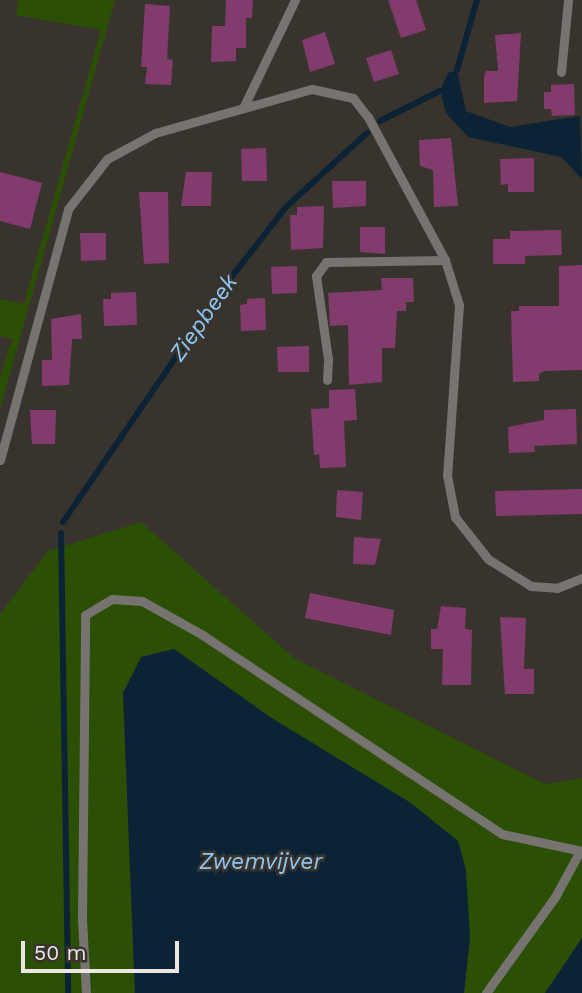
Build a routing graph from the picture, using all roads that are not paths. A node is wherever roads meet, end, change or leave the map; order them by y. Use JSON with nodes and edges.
{"nodes":[{"id":1,"x":295,"y":0,"type":"edge"},
{"id":2,"x":568,"y":0,"type":"edge"},
{"id":3,"x":561,"y":72,"type":"dead end"},
{"id":4,"x":244,"y":106,"type":"junction"},
{"id":5,"x":445,"y":260,"type":"junction"},
{"id":6,"x":327,"y":380,"type":"dead end"},
{"id":7,"x":0,"y":460,"type":"edge"},
{"id":8,"x":582,"y":578,"type":"edge"},
{"id":9,"x":581,"y":851,"type":"edge"},
{"id":10,"x":86,"y":993,"type":"edge"},
{"id":11,"x":486,"y":993,"type":"edge"}],
"edges":[{"from":1,"to":4,"type":"lane"},
{"from":2,"to":3,"type":"lane"},
{"from":4,"to":5,"type":"lane"},
{"from":4,"to":7,"type":"lane"},
{"from":5,"to":6,"type":"lane"},
{"from":5,"to":8,"type":"lane"},
{"from":9,"to":10,"type":"lane"},
{"from":9,"to":11,"type":"lane"}]}
